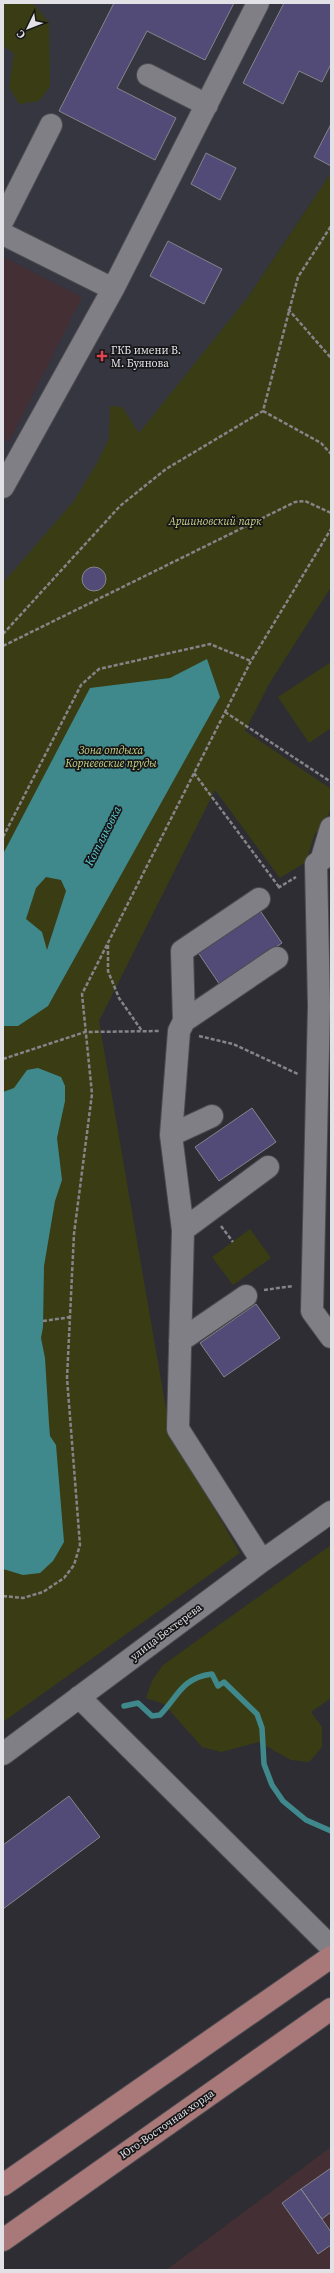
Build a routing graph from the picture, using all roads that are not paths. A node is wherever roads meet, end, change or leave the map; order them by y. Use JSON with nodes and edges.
{"nodes":[{"id":1,"x":258,"y":3,"type":"edge"},
{"id":2,"x":148,"y":75,"type":"dead end"},
{"id":3,"x":207,"y":105,"type":"junction"},
{"id":4,"x":51,"y":124,"type":"dead end"},
{"id":5,"x":3,"y":220,"type":"edge"},
{"id":6,"x":3,"y":234,"type":"edge"},
{"id":7,"x":113,"y":289,"type":"junction"},
{"id":8,"x":10,"y":454,"type":"edge"},
{"id":9,"x":3,"y":487,"type":"edge"},
{"id":10,"x":331,"y":828,"type":"edge"},
{"id":11,"x":323,"y":858,"type":"edge"},
{"id":12,"x":259,"y":899,"type":"road end"},
{"id":13,"x":277,"y":958,"type":"dead end"},
{"id":14,"x":181,"y":1026,"type":"junction"},
{"id":15,"x":324,"y":1077,"type":"edge"},
{"id":16,"x":212,"y":1116,"type":"dead end"},
{"id":17,"x":171,"y":1135,"type":"junction"},
{"id":18,"x":268,"y":1167,"type":"dead end"},
{"id":19,"x":183,"y":1230,"type":"junction"},
{"id":20,"x":331,"y":1270,"type":"edge"},
{"id":21,"x":313,"y":1283,"type":"junction"},
{"id":22,"x":255,"y":1293,"type":"road end"},
{"id":23,"x":331,"y":1337,"type":"edge"},
{"id":24,"x":180,"y":1341,"type":"junction"},
{"id":25,"x":331,"y":1512,"type":"edge"},
{"id":26,"x":262,"y":1561,"type":"junction"},
{"id":27,"x":79,"y":1697,"type":"junction"},
{"id":28,"x":3,"y":1754,"type":"edge"},
{"id":29,"x":331,"y":1947,"type":"edge"},
{"id":30,"x":331,"y":1957,"type":"edge"},
{"id":31,"x":331,"y":2009,"type":"edge"},
{"id":32,"x":3,"y":2185,"type":"edge"},
{"id":33,"x":3,"y":2240,"type":"edge"}],
"edges":[{"from":1,"to":3,"type":"street"},
{"from":2,"to":3,"type":"street"},
{"from":3,"to":7,"type":"street"},
{"from":4,"to":5,"type":"street"},
{"from":6,"to":7,"type":"street"},
{"from":7,"to":8,"type":"street"},
{"from":8,"to":9,"type":"street"},
{"from":10,"to":11,"type":"street"},
{"from":11,"to":15,"type":"street"},
{"from":12,"to":14,"type":"street"},
{"from":13,"to":14,"type":"street"},
{"from":14,"to":17,"type":"street"},
{"from":15,"to":21,"type":"street"},
{"from":16,"to":17,"type":"street"},
{"from":17,"to":19,"type":"street"},
{"from":18,"to":19,"type":"street"},
{"from":19,"to":24,"type":"street"},
{"from":20,"to":21,"type":"street"},
{"from":21,"to":23,"type":"street"},
{"from":22,"to":24,"type":"street"},
{"from":24,"to":26,"type":"street"},
{"from":25,"to":26,"type":"street","name":"улица Бехтерева"},
{"from":26,"to":27,"type":"street","name":"улица Бехтерева"},
{"from":27,"to":28,"type":"street","name":"улица Бехтерева"},
{"from":27,"to":29,"type":"street"},
{"from":30,"to":32,"type":"main road"},
{"from":31,"to":33,"type":"main road","name":"Юго-Восточная хорда"}]}
